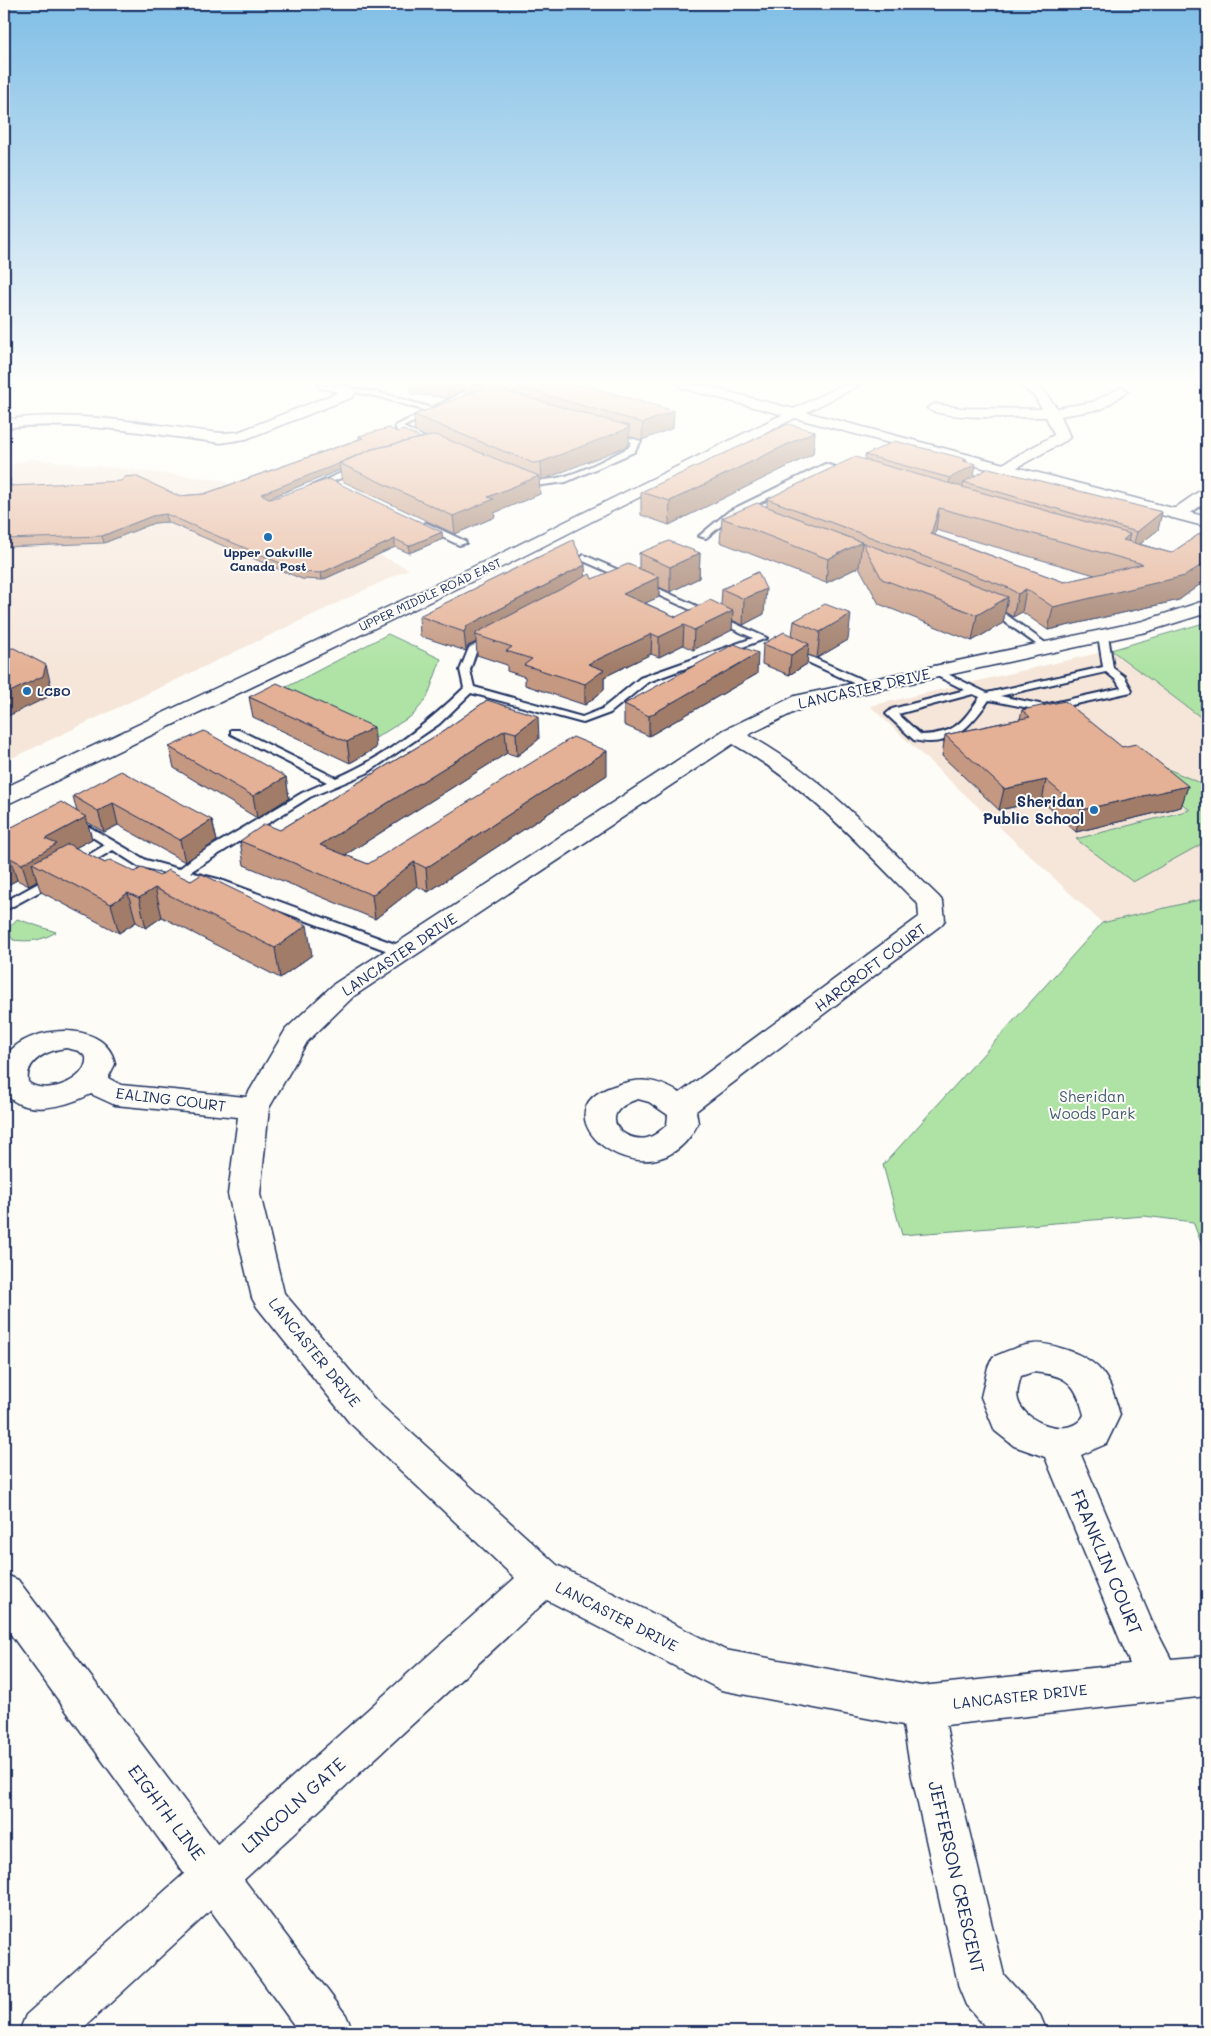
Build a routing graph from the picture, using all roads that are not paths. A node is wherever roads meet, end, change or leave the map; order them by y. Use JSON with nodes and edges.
{"nodes":[{"id":1,"x":521,"y":480,"type":"edge"},
{"id":2,"x":564,"y":480,"type":"edge"},
{"id":3,"x":626,"y":480,"type":"edge"},
{"id":4,"x":661,"y":480,"type":"edge"},
{"id":5,"x":799,"y":480,"type":"edge"},
{"id":6,"x":1033,"y":480,"type":"edge"},
{"id":7,"x":330,"y":481,"type":"joint"},
{"id":8,"x":339,"y":485,"type":"edge"},
{"id":9,"x":304,"y":490,"type":"edge"},
{"id":10,"x":1207,"y":493,"type":"edge"},
{"id":11,"x":732,"y":513,"type":"junction"},
{"id":12,"x":1178,"y":514,"type":"junction"},
{"id":13,"x":418,"y":522,"type":"edge"},
{"id":14,"x":539,"y":522,"type":"dead end"},
{"id":15,"x":1207,"y":522,"type":"edge"},
{"id":16,"x":759,"y":523,"type":"edge"},
{"id":17,"x":703,"y":536,"type":"dead end"},
{"id":18,"x":462,"y":555,"type":"joint"},
{"id":19,"x":584,"y":558,"type":"edge"},
{"id":20,"x":975,"y":604,"type":"edge"},
{"id":21,"x":1207,"y":606,"type":"edge"},
{"id":22,"x":506,"y":632,"type":"edge"},
{"id":23,"x":1103,"y":635,"type":"junction"},
{"id":24,"x":771,"y":642,"type":"junction"},
{"id":25,"x":1046,"y":648,"type":"junction"},
{"id":26,"x":1108,"y":669,"type":"junction"},
{"id":27,"x":934,"y":671,"type":"junction"},
{"id":28,"x":868,"y":686,"type":"junction"},
{"id":29,"x":469,"y":689,"type":"junction"},
{"id":30,"x":971,"y":691,"type":"junction"},
{"id":31,"x":986,"y":696,"type":"junction"},
{"id":32,"x":235,"y":732,"type":"dead end"},
{"id":33,"x":732,"y":735,"type":"junction"},
{"id":34,"x":84,"y":739,"type":"dead end"},
{"id":35,"x":337,"y":783,"type":"junction"},
{"id":36,"x":4,"y":797,"type":"edge"},
{"id":37,"x":69,"y":818,"type":"edge"},
{"id":38,"x":114,"y":845,"type":"junction"},
{"id":39,"x":181,"y":873,"type":"junction"},
{"id":40,"x":4,"y":907,"type":"edge"},
{"id":41,"x":401,"y":951,"type":"junction"},
{"id":42,"x":91,"y":1081,"type":"dead end"},
{"id":43,"x":254,"y":1108,"type":"junction"},
{"id":44,"x":680,"y":1108,"type":"dead end"},
{"id":45,"x":1058,"y":1444,"type":"dead end"},
{"id":46,"x":543,"y":1578,"type":"junction"},
{"id":47,"x":4,"y":1593,"type":"edge"},
{"id":48,"x":1207,"y":1676,"type":"edge"},
{"id":49,"x":1159,"y":1680,"type":"junction"},
{"id":50,"x":921,"y":1707,"type":"junction"},
{"id":51,"x":215,"y":1876,"type":"junction"},
{"id":52,"x":43,"y":2032,"type":"edge"},
{"id":53,"x":329,"y":2032,"type":"edge"},
{"id":54,"x":1023,"y":2032,"type":"edge"}],
"edges":[{"from":1,"to":2,"type":"lane"},
{"from":3,"to":14,"type":"street"},
{"from":4,"to":36,"type":"street","name":"UPPER MIDDLE ROAD EAST"},
{"from":5,"to":11,"type":"lane"},
{"from":6,"to":12,"type":"street"},
{"from":7,"to":8,"type":"lane"},
{"from":7,"to":9,"type":"lane"},
{"from":10,"to":12,"type":"street"},
{"from":11,"to":16,"type":"lane"},
{"from":11,"to":17,"type":"lane"},
{"from":12,"to":15,"type":"street"},
{"from":13,"to":18,"type":"lane"},
{"from":18,"to":34,"type":"street","name":"UPPER MIDDLE ROAD EAST"},
{"from":19,"to":24,"type":"lane"},
{"from":20,"to":25,"type":"lane"},
{"from":21,"to":23,"type":"street","name":"LANCASTER DRIVE"},
{"from":22,"to":29,"type":"lane"},
{"from":23,"to":25,"type":"street","name":"LANCASTER DRIVE"},
{"from":23,"to":26,"type":"lane"},
{"from":24,"to":28,"type":"lane"},
{"from":24,"to":29,"type":"lane"},
{"from":25,"to":27,"type":"street","name":"LANCASTER DRIVE"},
{"from":26,"to":31,"type":"lane"},
{"from":26,"to":31,"type":"lane"},
{"from":27,"to":28,"type":"street","name":"LANCASTER DRIVE"},
{"from":27,"to":30,"type":"lane"},
{"from":28,"to":33,"type":"street","name":"LANCASTER DRIVE"},
{"from":29,"to":35,"type":"lane"},
{"from":30,"to":31,"type":"lane"},
{"from":30,"to":31,"type":"lane"},
{"from":32,"to":35,"type":"lane"},
{"from":33,"to":41,"type":"street","name":"LANCASTER DRIVE"},
{"from":33,"to":44,"type":"street","name":"HARCROFT COURT"},
{"from":35,"to":39,"type":"lane"},
{"from":37,"to":38,"type":"lane"},
{"from":38,"to":39,"type":"lane"},
{"from":38,"to":40,"type":"lane"},
{"from":39,"to":41,"type":"lane"},
{"from":41,"to":43,"type":"street","name":"LANCASTER DRIVE"},
{"from":42,"to":43,"type":"street","name":"EALING COURT"},
{"from":43,"to":46,"type":"street","name":"LANCASTER DRIVE"},
{"from":45,"to":49,"type":"street","name":"FRANKLIN COURT"},
{"from":46,"to":50,"type":"street","name":"LANCASTER DRIVE"},
{"from":46,"to":51,"type":"street","name":"LINCOLN GATE"},
{"from":47,"to":51,"type":"street","name":"EIGHTH LINE"},
{"from":48,"to":49,"type":"street","name":"LANCASTER DRIVE"},
{"from":49,"to":50,"type":"street","name":"LANCASTER DRIVE"},
{"from":50,"to":54,"type":"street","name":"JEFFERSON CRESCENT"},
{"from":51,"to":52,"type":"street","name":"LINCOLN GATE"},
{"from":51,"to":53,"type":"street","name":"EIGHTH LINE"}]}
